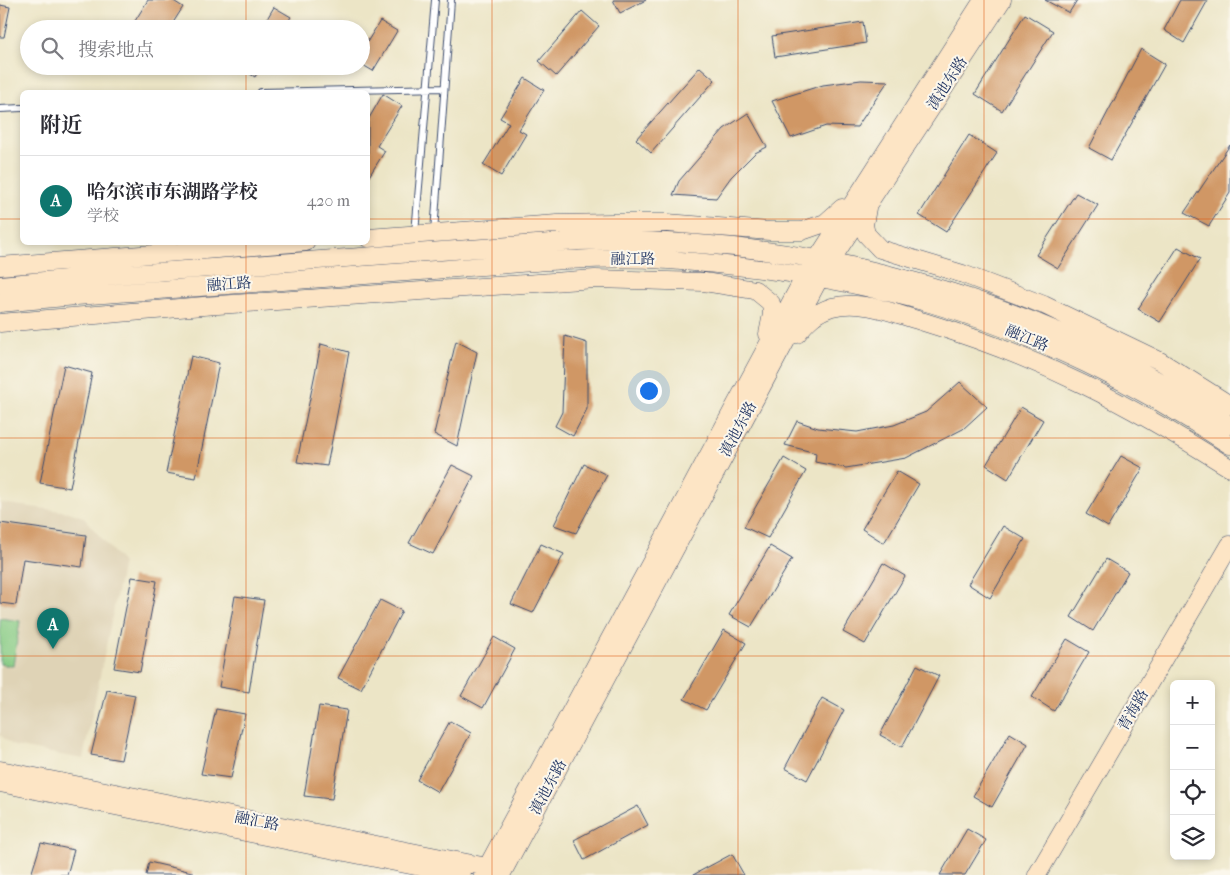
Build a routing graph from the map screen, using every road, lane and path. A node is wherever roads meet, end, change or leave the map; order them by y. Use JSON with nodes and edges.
{"nodes":[{"id":1,"x":435,"y":0,"type":"edge"},
{"id":2,"x":451,"y":0,"type":"edge"},
{"id":3,"x":983,"y":0,"type":"edge"},
{"id":4,"x":1002,"y":0,"type":"edge"},
{"id":5,"x":428,"y":88,"type":"junction"},
{"id":6,"x":444,"y":88,"type":"junction"},
{"id":7,"x":344,"y":90,"type":"edge"},
{"id":8,"x":20,"y":108,"type":"edge"},
{"id":9,"x":0,"y":109,"type":"edge"},
{"id":10,"x":863,"y":199,"type":"junction"},
{"id":11,"x":741,"y":228,"type":"junction"},
{"id":12,"x":434,"y":233,"type":"junction"},
{"id":13,"x":415,"y":235,"type":"junction"},
{"id":14,"x":370,"y":238,"type":"edge"},
{"id":15,"x":268,"y":245,"type":"edge"},
{"id":16,"x":794,"y":256,"type":"junction"},
{"id":17,"x":0,"y":266,"type":"edge"},
{"id":18,"x":939,"y":267,"type":"junction"},
{"id":19,"x":818,"y":268,"type":"junction"},
{"id":20,"x":758,"y":270,"type":"junction"},
{"id":21,"x":897,"y":277,"type":"junction"},
{"id":22,"x":704,"y":282,"type":"junction"},
{"id":23,"x":0,"y":285,"type":"edge"},
{"id":24,"x":0,"y":303,"type":"edge"},
{"id":25,"x":0,"y":323,"type":"edge"},
{"id":26,"x":767,"y":361,"type":"junction"},
{"id":27,"x":1230,"y":405,"type":"edge"},
{"id":28,"x":1230,"y":425,"type":"edge"},
{"id":29,"x":1230,"y":445,"type":"edge"},
{"id":30,"x":1230,"y":468,"type":"edge"},
{"id":31,"x":1230,"y":545,"type":"edge"},
{"id":32,"x":0,"y":770,"type":"edge"},
{"id":33,"x":0,"y":783,"type":"edge"},
{"id":34,"x":498,"y":872,"type":"edge"},
{"id":35,"x":461,"y":875,"type":"edge"},
{"id":36,"x":1037,"y":875,"type":"edge"}],
"edges":[{"from":1,"to":5,"type":"lane"},
{"from":2,"to":6,"type":"lane"},
{"from":3,"to":10,"type":"street","name":"滇池东路"},
{"from":4,"to":10,"type":"street","name":"滇池东路"},
{"from":5,"to":6,"type":"lane"},
{"from":5,"to":7,"type":"lane"},
{"from":5,"to":13,"type":"lane"},
{"from":6,"to":12,"type":"lane"},
{"from":8,"to":9,"type":"lane"},
{"from":10,"to":11,"type":"street"},
{"from":10,"to":18,"type":"street"},
{"from":10,"to":19,"type":"street","name":"滇池东路"},
{"from":11,"to":12,"type":"street"},
{"from":11,"to":16,"type":"street"},
{"from":12,"to":13,"type":"street"},
{"from":13,"to":14,"type":"street"},
{"from":15,"to":17,"type":"street"},
{"from":16,"to":19,"type":"street","name":"融江路"},
{"from":16,"to":23,"type":"street","name":"融江路"},
{"from":18,"to":21,"type":"street"},
{"from":18,"to":27,"type":"street"},
{"from":19,"to":20,"type":"street","name":"融江路"},
{"from":19,"to":21,"type":"street","name":"融江路"},
{"from":19,"to":26,"type":"street","name":"滇池东路"},
{"from":19,"to":29,"type":"street","name":"融江路"},
{"from":20,"to":22,"type":"street"},
{"from":20,"to":24,"type":"street","name":"融江路"},
{"from":21,"to":28,"type":"street","name":"融江路"},
{"from":22,"to":25,"type":"street"},
{"from":22,"to":26,"type":"street"},
{"from":26,"to":30,"type":"street"},
{"from":26,"to":34,"type":"street","name":"滇池东路"},
{"from":31,"to":36,"type":"street","name":"青海路"},
{"from":32,"to":34,"type":"street","name":"融汇路"},
{"from":33,"to":35,"type":"street","name":"融汇路"}]}
